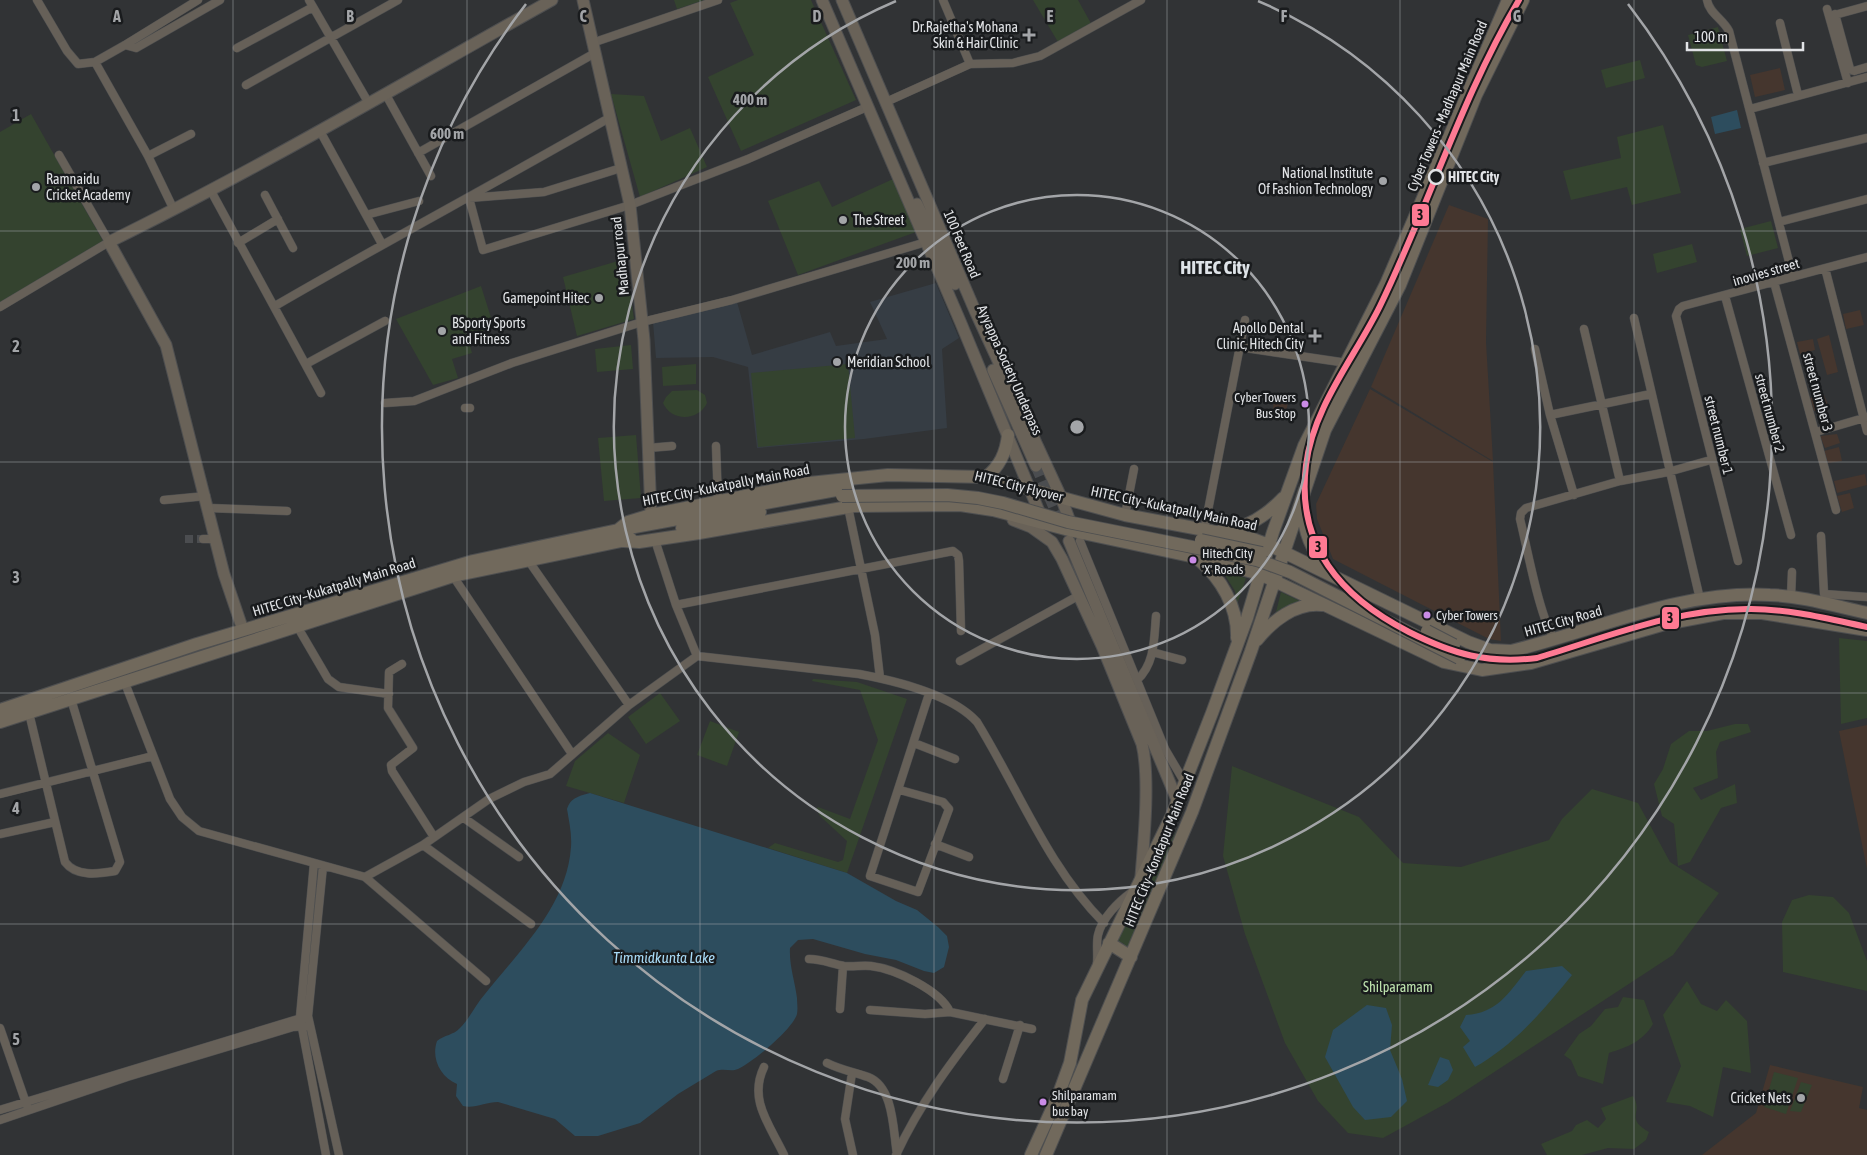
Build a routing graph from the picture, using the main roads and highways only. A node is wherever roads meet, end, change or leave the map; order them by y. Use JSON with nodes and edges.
{"nodes":[{"id":1,"x":552,"y":0,"type":"edge"},
{"id":2,"x":582,"y":0,"type":"edge"},
{"id":3,"x":822,"y":0,"type":"edge"},
{"id":4,"x":842,"y":0,"type":"edge"},
{"id":5,"x":1508,"y":0,"type":"edge"},
{"id":6,"x":1523,"y":0,"type":"edge"},
{"id":7,"x":851,"y":20,"type":"junction"},
{"id":8,"x":834,"y":28,"type":"junction"},
{"id":9,"x":888,"y":153,"type":"junction"},
{"id":10,"x":1008,"y":435,"type":"junction"},
{"id":11,"x":1036,"y":466,"type":"tunnel mouth"},
{"id":12,"x":986,"y":477,"type":"junction"},
{"id":13,"x":1031,"y":489,"type":"junction"},
{"id":14,"x":1286,"y":494,"type":"junction"},
{"id":15,"x":1304,"y":496,"type":"junction"},
{"id":16,"x":1061,"y":498,"type":"junction"},
{"id":17,"x":753,"y":509,"type":"junction"},
{"id":18,"x":993,"y":510,"type":"junction"},
{"id":19,"x":651,"y":515,"type":"junction"},
{"id":20,"x":1044,"y":524,"type":"junction"},
{"id":21,"x":1204,"y":531,"type":"junction"},
{"id":22,"x":621,"y":536,"type":"junction"},
{"id":23,"x":1074,"y":538,"type":"junction"},
{"id":24,"x":1269,"y":545,"type":"junction"},
{"id":25,"x":1285,"y":551,"type":"junction"},
{"id":26,"x":1195,"y":557,"type":"junction"},
{"id":27,"x":1260,"y":574,"type":"junction"},
{"id":28,"x":1338,"y":577,"type":"junction"},
{"id":29,"x":1275,"y":580,"type":"junction"},
{"id":30,"x":1358,"y":588,"type":"junction"},
{"id":31,"x":1326,"y":605,"type":"junction"},
{"id":32,"x":1867,"y":613,"type":"edge"},
{"id":33,"x":1348,"y":616,"type":"junction"},
{"id":34,"x":243,"y":630,"type":"junction"},
{"id":35,"x":1867,"y":630,"type":"edge"},
{"id":36,"x":1237,"y":646,"type":"junction"},
{"id":37,"x":1251,"y":651,"type":"junction"},
{"id":38,"x":1511,"y":652,"type":"junction"},
{"id":39,"x":1512,"y":665,"type":"junction"},
{"id":40,"x":0,"y":710,"type":"edge"},
{"id":41,"x":0,"y":722,"type":"edge"},
{"id":42,"x":1177,"y":800,"type":"junction"},
{"id":43,"x":1138,"y":885,"type":"junction"},
{"id":44,"x":1109,"y":943,"type":"junction"},
{"id":45,"x":1131,"y":958,"type":"junction"},
{"id":46,"x":1030,"y":1155,"type":"edge"},
{"id":47,"x":1046,"y":1155,"type":"edge"}],
"edges":[{"from":1,"to":34,"type":"main road"},
{"from":2,"to":19,"type":"main road","name":"Madhapur road"},
{"from":3,"to":8,"type":"main road"},
{"from":4,"to":7,"type":"main road","name":"100 Feet Road"},
{"from":5,"to":14,"type":"main road","name":"Cyber Towers - Madhapur Main Road"},
{"from":6,"to":15,"type":"main road","name":"Cyber Towers - Madhapur Main Road"},
{"from":7,"to":8,"type":"main road"},
{"from":7,"to":16,"type":"main road","name":"100 Feet Road"},
{"from":8,"to":9,"type":"main road"},
{"from":9,"to":10,"type":"main road"},
{"from":9,"to":11,"type":"main road","name":"Ayyappa Society Underpass"},
{"from":10,"to":12,"type":"main road"},
{"from":10,"to":13,"type":"main road"},
{"from":12,"to":13,"type":"main road","name":"HITEC City–Kukatpally Main Road"},
{"from":12,"to":19,"type":"main road","name":"HITEC City–Kukatpally Main Road"},
{"from":13,"to":16,"type":"main road","name":"HITEC City–Kukatpally Main Road"},
{"from":13,"to":20,"type":"main road"},
{"from":14,"to":21,"type":"main road"},
{"from":14,"to":24,"type":"main road","name":"Cyber Towers - Madhapur Main Road"},
{"from":15,"to":25,"type":"main road","name":"HITEC City–Kondapur Main Road"},
{"from":15,"to":28,"type":"main road"},
{"from":16,"to":21,"type":"main road","name":"HITEC City–Kukatpally Main Road"},
{"from":16,"to":23,"type":"main road","name":"100 Feet Road"},
{"from":17,"to":22,"type":"main road","name":"HITEC City Flyover"},
{"from":17,"to":38,"type":"main road","name":"HITEC City Flyover","bridge":true},
{"from":17,"to":39,"type":"main road","name":"HITEC City Flyover","bridge":true},
{"from":18,"to":20,"type":"main road","name":"HITEC City–Kukatpally Main Road"},
{"from":18,"to":22,"type":"main road","name":"HITEC City–Kukatpally Main Road"},
{"from":18,"to":43,"type":"main road","name":"HITEC City–Kukatpally Main Road"},
{"from":19,"to":22,"type":"main road","name":"HITEC City–Kukatpally Main Road"},
{"from":20,"to":23,"type":"main road","name":"HITEC City–Kukatpally Main Road"},
{"from":21,"to":24,"type":"main road","name":"HITEC City–Kukatpally Main Road"},
{"from":22,"to":34,"type":"main road","name":"HITEC City–Kukatpally Main Road"},
{"from":22,"to":41,"type":"main road","name":"HITEC City–Kukatpally Main Road"},
{"from":23,"to":26,"type":"main road","name":"HITEC City–Kukatpally Main Road"},
{"from":23,"to":42,"type":"main road"},
{"from":24,"to":25,"type":"main road","name":"HITEC City–Kukatpally Main Road"},
{"from":24,"to":27,"type":"main road","name":"Cyber Towers - Madhapur Main Road"},
{"from":25,"to":28,"type":"main road","name":"HITEC City Road"},
{"from":25,"to":29,"type":"main road","name":"HITEC City–Kondapur Main Road"},
{"from":26,"to":27,"type":"main road","name":"HITEC City–Kukatpally Main Road"},
{"from":26,"to":36,"type":"main road"},
{"from":27,"to":29,"type":"main road","name":"HITEC City–Kukatpally Main Road"},
{"from":27,"to":36,"type":"main road","name":"Cyber Towers - Madhapur Main Road"},
{"from":28,"to":30,"type":"main road","name":"HITEC City Road"},
{"from":29,"to":31,"type":"main road"},
{"from":29,"to":37,"type":"main road","name":"HITEC City–Kondapur Main Road"},
{"from":30,"to":33,"type":"main road"},
{"from":30,"to":38,"type":"main road","name":"HITEC City Road"},
{"from":31,"to":33,"type":"main road"},
{"from":31,"to":37,"type":"main road"},
{"from":32,"to":38,"type":"main road","name":"HITEC City Road"},
{"from":33,"to":39,"type":"main road"},
{"from":34,"to":40,"type":"main road","name":"HITEC City–Kukatpally Main Road"},
{"from":35,"to":39,"type":"main road"},
{"from":36,"to":42,"type":"main road","name":"HITEC City–Kondapur Main Road"},
{"from":37,"to":45,"type":"main road","name":"HITEC City–Kondapur Main Road"},
{"from":42,"to":43,"type":"main road","name":"HITEC City–Kondapur Main Road"},
{"from":43,"to":44,"type":"main road","name":"HITEC City–Kondapur Main Road"},
{"from":44,"to":45,"type":"main road"},
{"from":44,"to":46,"type":"main road","name":"HITEC City–Kondapur Main Road"},
{"from":45,"to":47,"type":"main road","name":"HITEC City–Kondapur Main Road"}]}
